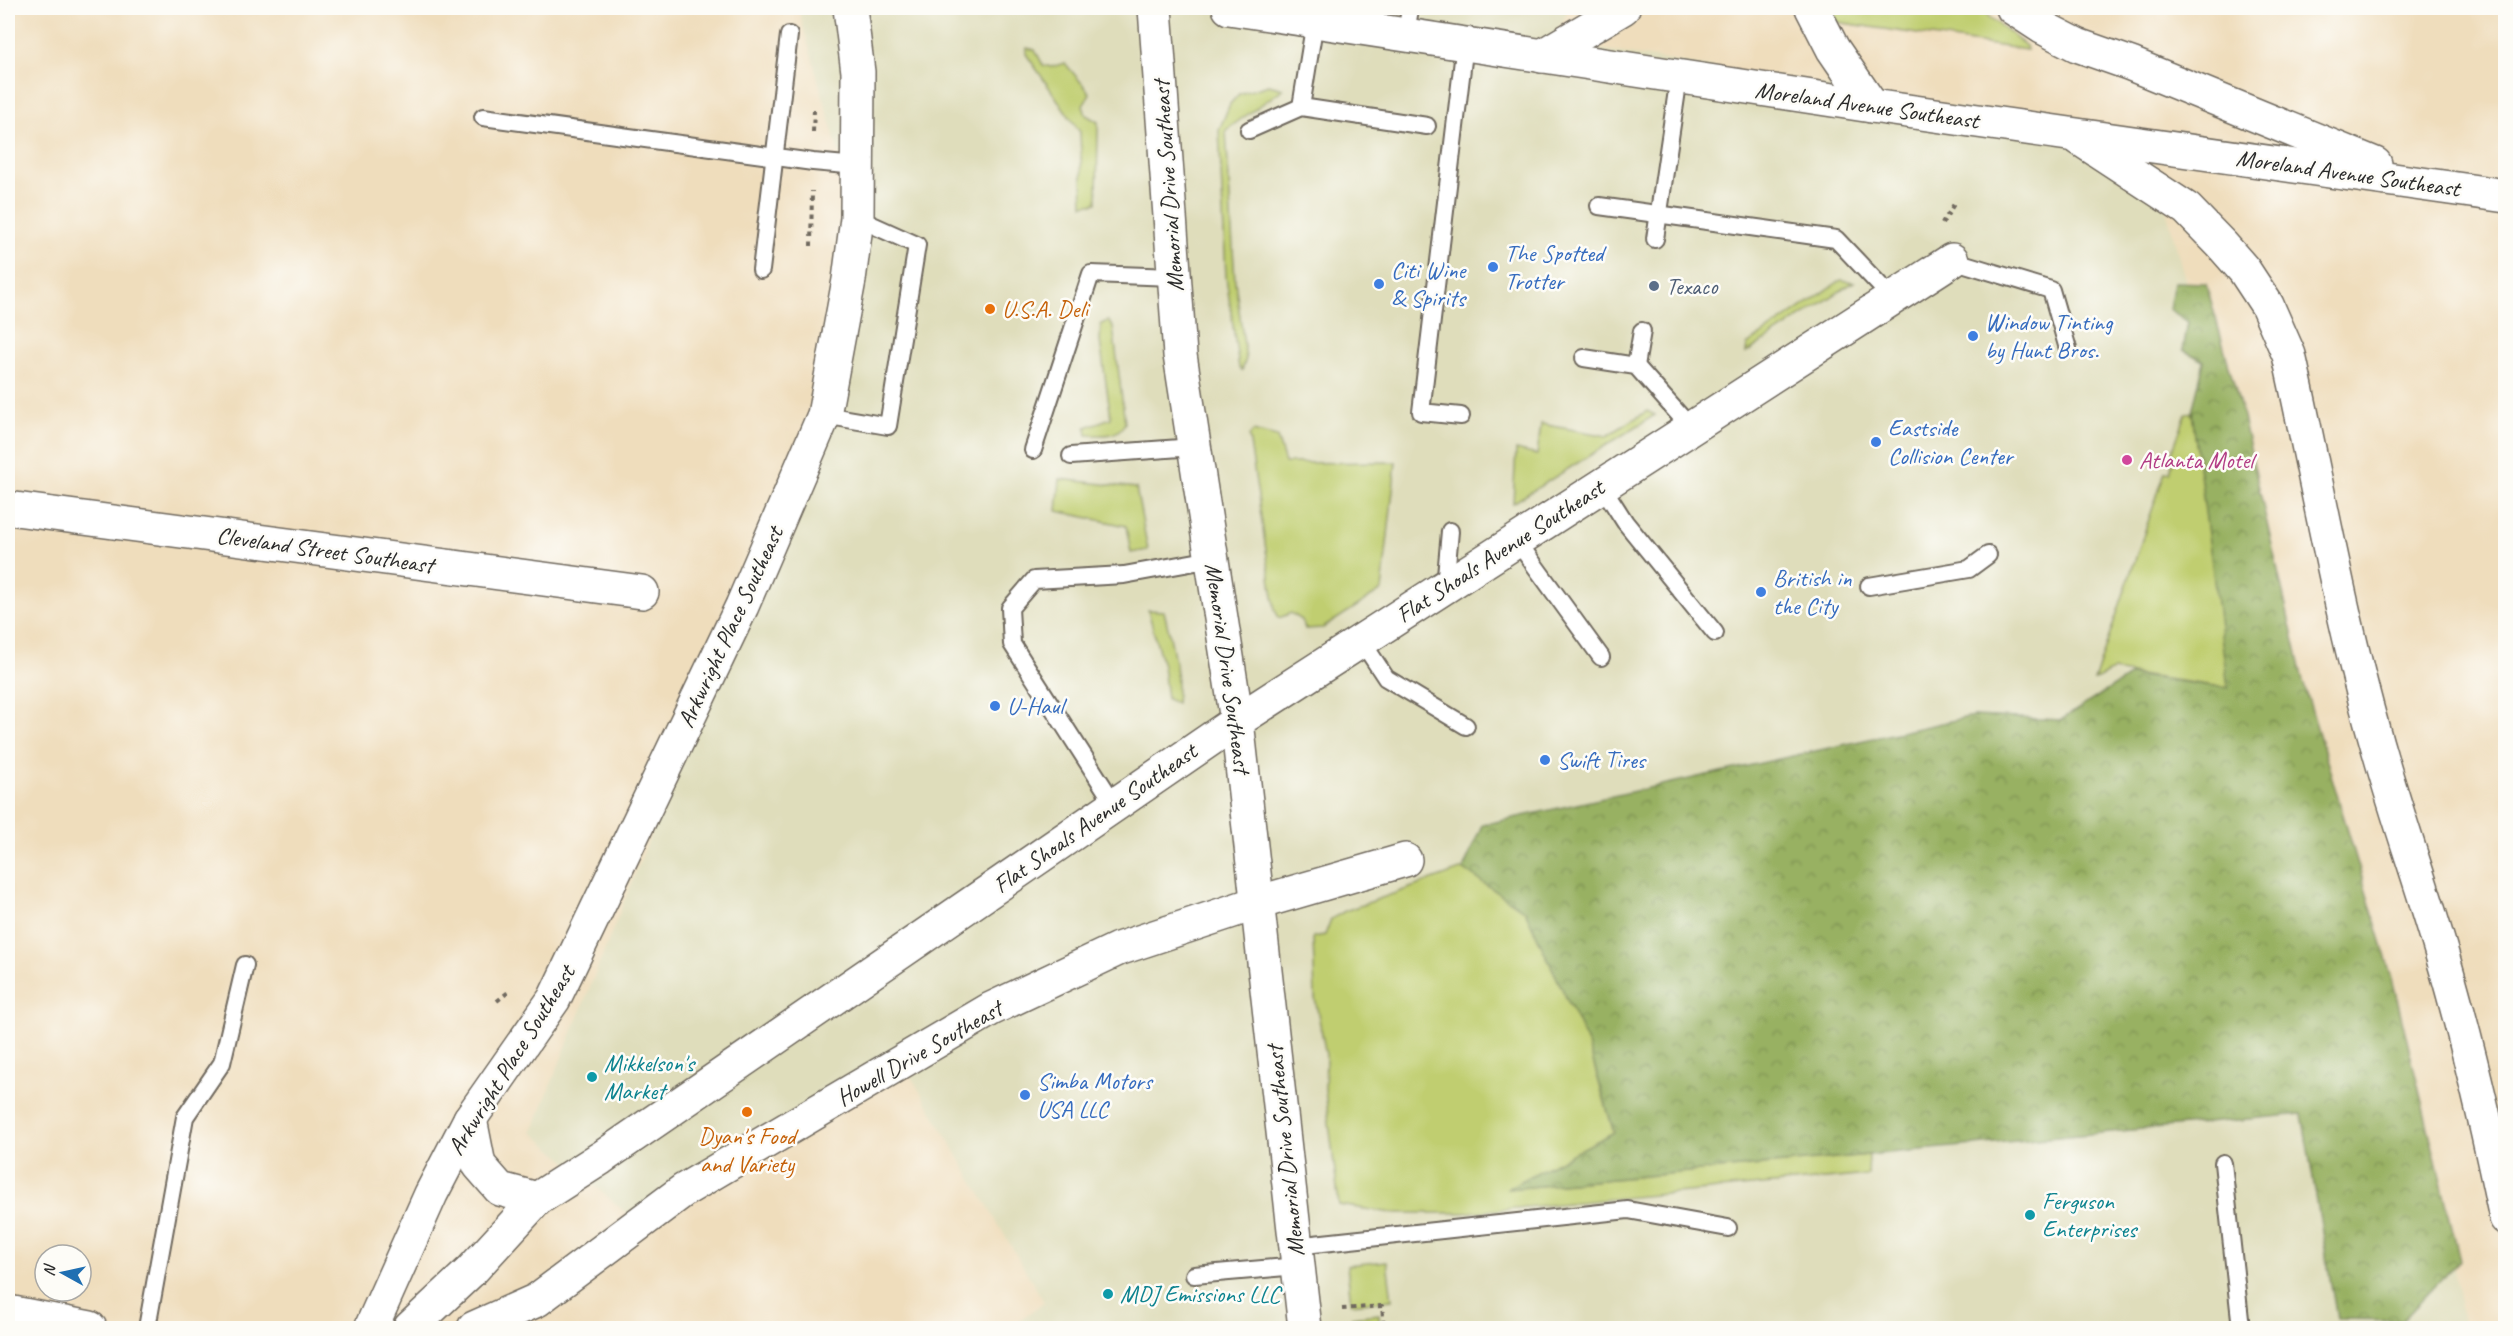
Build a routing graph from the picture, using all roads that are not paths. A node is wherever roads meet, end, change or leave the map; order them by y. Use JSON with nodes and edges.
{"nodes":[{"id":1,"x":850,"y":8,"type":"edge"},
{"id":2,"x":1155,"y":8,"type":"edge"},
{"id":3,"x":1229,"y":8,"type":"edge"},
{"id":4,"x":1623,"y":8,"type":"edge"},
{"id":5,"x":1812,"y":8,"type":"edge"},
{"id":6,"x":2013,"y":8,"type":"edge"},
{"id":7,"x":1315,"y":21,"type":"junction"},
{"id":8,"x":1408,"y":21,"type":"edge"},
{"id":9,"x":789,"y":35,"type":"dead end"},
{"id":10,"x":1464,"y":44,"type":"junction"},
{"id":11,"x":1542,"y":56,"type":"junction"},
{"id":12,"x":1679,"y":77,"type":"junction"},
{"id":13,"x":1872,"y":106,"type":"junction"},
{"id":14,"x":1301,"y":107,"type":"junction"},
{"id":15,"x":483,"y":117,"type":"dead end"},
{"id":16,"x":1427,"y":126,"type":"dead end"},
{"id":17,"x":1249,"y":130,"type":"dead end"},
{"id":18,"x":2073,"y":134,"type":"junction"},
{"id":19,"x":774,"y":157,"type":"junction"},
{"id":20,"x":857,"y":166,"type":"junction"},
{"id":21,"x":2421,"y":183,"type":"junction"},
{"id":22,"x":2505,"y":196,"type":"edge"},
{"id":23,"x":1599,"y":206,"type":"dead end"},
{"id":24,"x":1659,"y":214,"type":"junction"},
{"id":25,"x":857,"y":218,"type":"junction"},
{"id":26,"x":1655,"y":239,"type":"dead end"},
{"id":27,"x":1952,"y":260,"type":"joint"},
{"id":28,"x":761,"y":270,"type":"dead end"},
{"id":29,"x":1174,"y":277,"type":"junction"},
{"id":30,"x":1892,"y":298,"type":"junction"},
{"id":31,"x":1641,"y":331,"type":"dead end"},
{"id":32,"x":2068,"y":349,"type":"dead end"},
{"id":33,"x":1584,"y":358,"type":"dead end"},
{"id":34,"x":1636,"y":366,"type":"junction"},
{"id":35,"x":824,"y":415,"type":"junction"},
{"id":36,"x":1461,"y":416,"type":"dead end"},
{"id":37,"x":1691,"y":428,"type":"junction"},
{"id":38,"x":1194,"y":447,"type":"junction"},
{"id":39,"x":1033,"y":450,"type":"dead end"},
{"id":40,"x":1071,"y":456,"type":"dead end"},
{"id":41,"x":1602,"y":486,"type":"junction"},
{"id":42,"x":8,"y":508,"type":"edge"},
{"id":43,"x":1450,"y":531,"type":"dead end"},
{"id":44,"x":1517,"y":541,"type":"junction"},
{"id":45,"x":1988,"y":555,"type":"dead end"},
{"id":46,"x":1212,"y":559,"type":"junction"},
{"id":47,"x":1869,"y":585,"type":"dead end"},
{"id":48,"x":1445,"y":587,"type":"junction"},
{"id":49,"x":642,"y":592,"type":"dead end"},
{"id":50,"x":1714,"y":633,"type":"dead end"},
{"id":51,"x":1361,"y":640,"type":"junction"},
{"id":52,"x":1601,"y":657,"type":"dead end"},
{"id":53,"x":1238,"y":721,"type":"junction"},
{"id":54,"x":1466,"y":726,"type":"dead end"},
{"id":55,"x":1115,"y":805,"type":"junction"},
{"id":56,"x":1405,"y":860,"type":"dead end"},
{"id":57,"x":1257,"y":903,"type":"junction"},
{"id":58,"x":245,"y":964,"type":"dead end"},
{"id":59,"x":470,"y":1119,"type":"junction"},
{"id":60,"x":2223,"y":1163,"type":"dead end"},
{"id":61,"x":431,"y":1194,"type":"junction"},
{"id":62,"x":537,"y":1199,"type":"junction"},
{"id":63,"x":2505,"y":1218,"type":"edge"},
{"id":64,"x":1728,"y":1228,"type":"dead end"},
{"id":65,"x":1297,"y":1256,"type":"junction"},
{"id":66,"x":472,"y":1270,"type":"junction"},
{"id":67,"x":1194,"y":1275,"type":"dead end"},
{"id":68,"x":537,"y":1300,"type":"junction"},
{"id":69,"x":8,"y":1312,"type":"edge"},
{"id":70,"x":90,"y":1329,"type":"edge"},
{"id":71,"x":147,"y":1329,"type":"edge"},
{"id":72,"x":371,"y":1329,"type":"edge"},
{"id":73,"x":408,"y":1329,"type":"edge"},
{"id":74,"x":445,"y":1329,"type":"edge"},
{"id":75,"x":474,"y":1329,"type":"edge"},
{"id":76,"x":509,"y":1329,"type":"edge"},
{"id":77,"x":1305,"y":1329,"type":"edge"},
{"id":78,"x":2235,"y":1329,"type":"edge"}],
"edges":[{"from":1,"to":20,"type":"main road","name":"Arkwright Place Southeast"},
{"from":2,"to":29,"type":"main road","name":"Memorial Drive Southeast"},
{"from":3,"to":7,"type":"main road","name":"Moreland Avenue Southeast"},
{"from":4,"to":11,"type":"main road"},
{"from":5,"to":13,"type":"main road"},
{"from":6,"to":21,"type":"main road"},
{"from":7,"to":8,"type":"main road","name":"Moreland Avenue Southeast"},
{"from":7,"to":14,"type":"lane"},
{"from":8,"to":10,"type":"main road","name":"Moreland Avenue Southeast"},
{"from":9,"to":19,"type":"lane"},
{"from":10,"to":11,"type":"main road","name":"Moreland Avenue Southeast"},
{"from":10,"to":36,"type":"lane"},
{"from":11,"to":12,"type":"main road","name":"Moreland Avenue Southeast"},
{"from":12,"to":13,"type":"main road","name":"Moreland Avenue Southeast"},
{"from":12,"to":24,"type":"lane"},
{"from":13,"to":18,"type":"main road","name":"Moreland Avenue Southeast"},
{"from":14,"to":16,"type":"lane"},
{"from":14,"to":17,"type":"lane"},
{"from":15,"to":19,"type":"lane"},
{"from":18,"to":21,"type":"main road","name":"Moreland Avenue Southeast"},
{"from":18,"to":63,"type":"main road"},
{"from":19,"to":20,"type":"lane"},
{"from":19,"to":28,"type":"lane"},
{"from":20,"to":25,"type":"main road","name":"Arkwright Place Southeast"},
{"from":21,"to":22,"type":"main road","name":"Moreland Avenue Southeast"},
{"from":23,"to":24,"type":"lane"},
{"from":24,"to":26,"type":"lane"},
{"from":24,"to":30,"type":"lane"},
{"from":25,"to":35,"type":"main road","name":"Arkwright Place Southeast"},
{"from":25,"to":35,"type":"lane"},
{"from":27,"to":30,"type":"main road","name":"Flat Shoals Avenue Southeast"},
{"from":27,"to":32,"type":"lane"},
{"from":29,"to":38,"type":"main road","name":"Memorial Drive Southeast"},
{"from":29,"to":39,"type":"lane"},
{"from":30,"to":37,"type":"main road","name":"Flat Shoals Avenue Southeast"},
{"from":31,"to":34,"type":"lane"},
{"from":33,"to":34,"type":"lane"},
{"from":34,"to":37,"type":"lane"},
{"from":35,"to":59,"type":"main road","name":"Arkwright Place Southeast"},
{"from":37,"to":41,"type":"main road","name":"Flat Shoals Avenue Southeast"},
{"from":38,"to":40,"type":"lane"},
{"from":38,"to":46,"type":"main road","name":"Memorial Drive Southeast"},
{"from":41,"to":44,"type":"main road","name":"Flat Shoals Avenue Southeast"},
{"from":41,"to":50,"type":"lane"},
{"from":42,"to":49,"type":"main road","name":"Cleveland Street Southeast"},
{"from":43,"to":48,"type":"lane"},
{"from":44,"to":48,"type":"main road","name":"Flat Shoals Avenue Southeast"},
{"from":44,"to":52,"type":"lane"},
{"from":45,"to":47,"type":"lane"},
{"from":46,"to":53,"type":"main road","name":"Memorial Drive Southeast"},
{"from":46,"to":55,"type":"lane"},
{"from":48,"to":51,"type":"main road","name":"Flat Shoals Avenue Southeast"},
{"from":51,"to":53,"type":"main road","name":"Flat Shoals Avenue Southeast"},
{"from":51,"to":54,"type":"lane"},
{"from":53,"to":55,"type":"main road","name":"Flat Shoals Avenue Southeast"},
{"from":53,"to":57,"type":"main road","name":"Memorial Drive Southeast"},
{"from":55,"to":62,"type":"main road","name":"Flat Shoals Avenue Southeast"},
{"from":56,"to":57,"type":"main road","name":"Howell Drive Southeast"},
{"from":57,"to":65,"type":"main road","name":"Memorial Drive Southeast"},
{"from":57,"to":68,"type":"main road","name":"Howell Drive Southeast"},
{"from":58,"to":71,"type":"lane"},
{"from":59,"to":61,"type":"main road","name":"Arkwright Place Southeast"},
{"from":59,"to":62,"type":"main road"},
{"from":60,"to":78,"type":"lane"},
{"from":61,"to":72,"type":"main road","name":"Arkwright Place Southeast"},
{"from":61,"to":73,"type":"main road","name":"Arkwright Place Southeast"},
{"from":62,"to":66,"type":"main road","name":"Flat Shoals Avenue Southeast"},
{"from":64,"to":65,"type":"lane"},
{"from":65,"to":67,"type":"lane"},
{"from":65,"to":77,"type":"main road","name":"Memorial Drive Southeast"},
{"from":66,"to":73,"type":"main road","name":"Flat Shoals Avenue Southeast"},
{"from":66,"to":74,"type":"main road","name":"Flat Shoals Avenue Southeast"},
{"from":68,"to":75,"type":"main road","name":"Howell Drive Southeast"},
{"from":68,"to":76,"type":"main road"},
{"from":69,"to":70,"type":"main road"}]}
